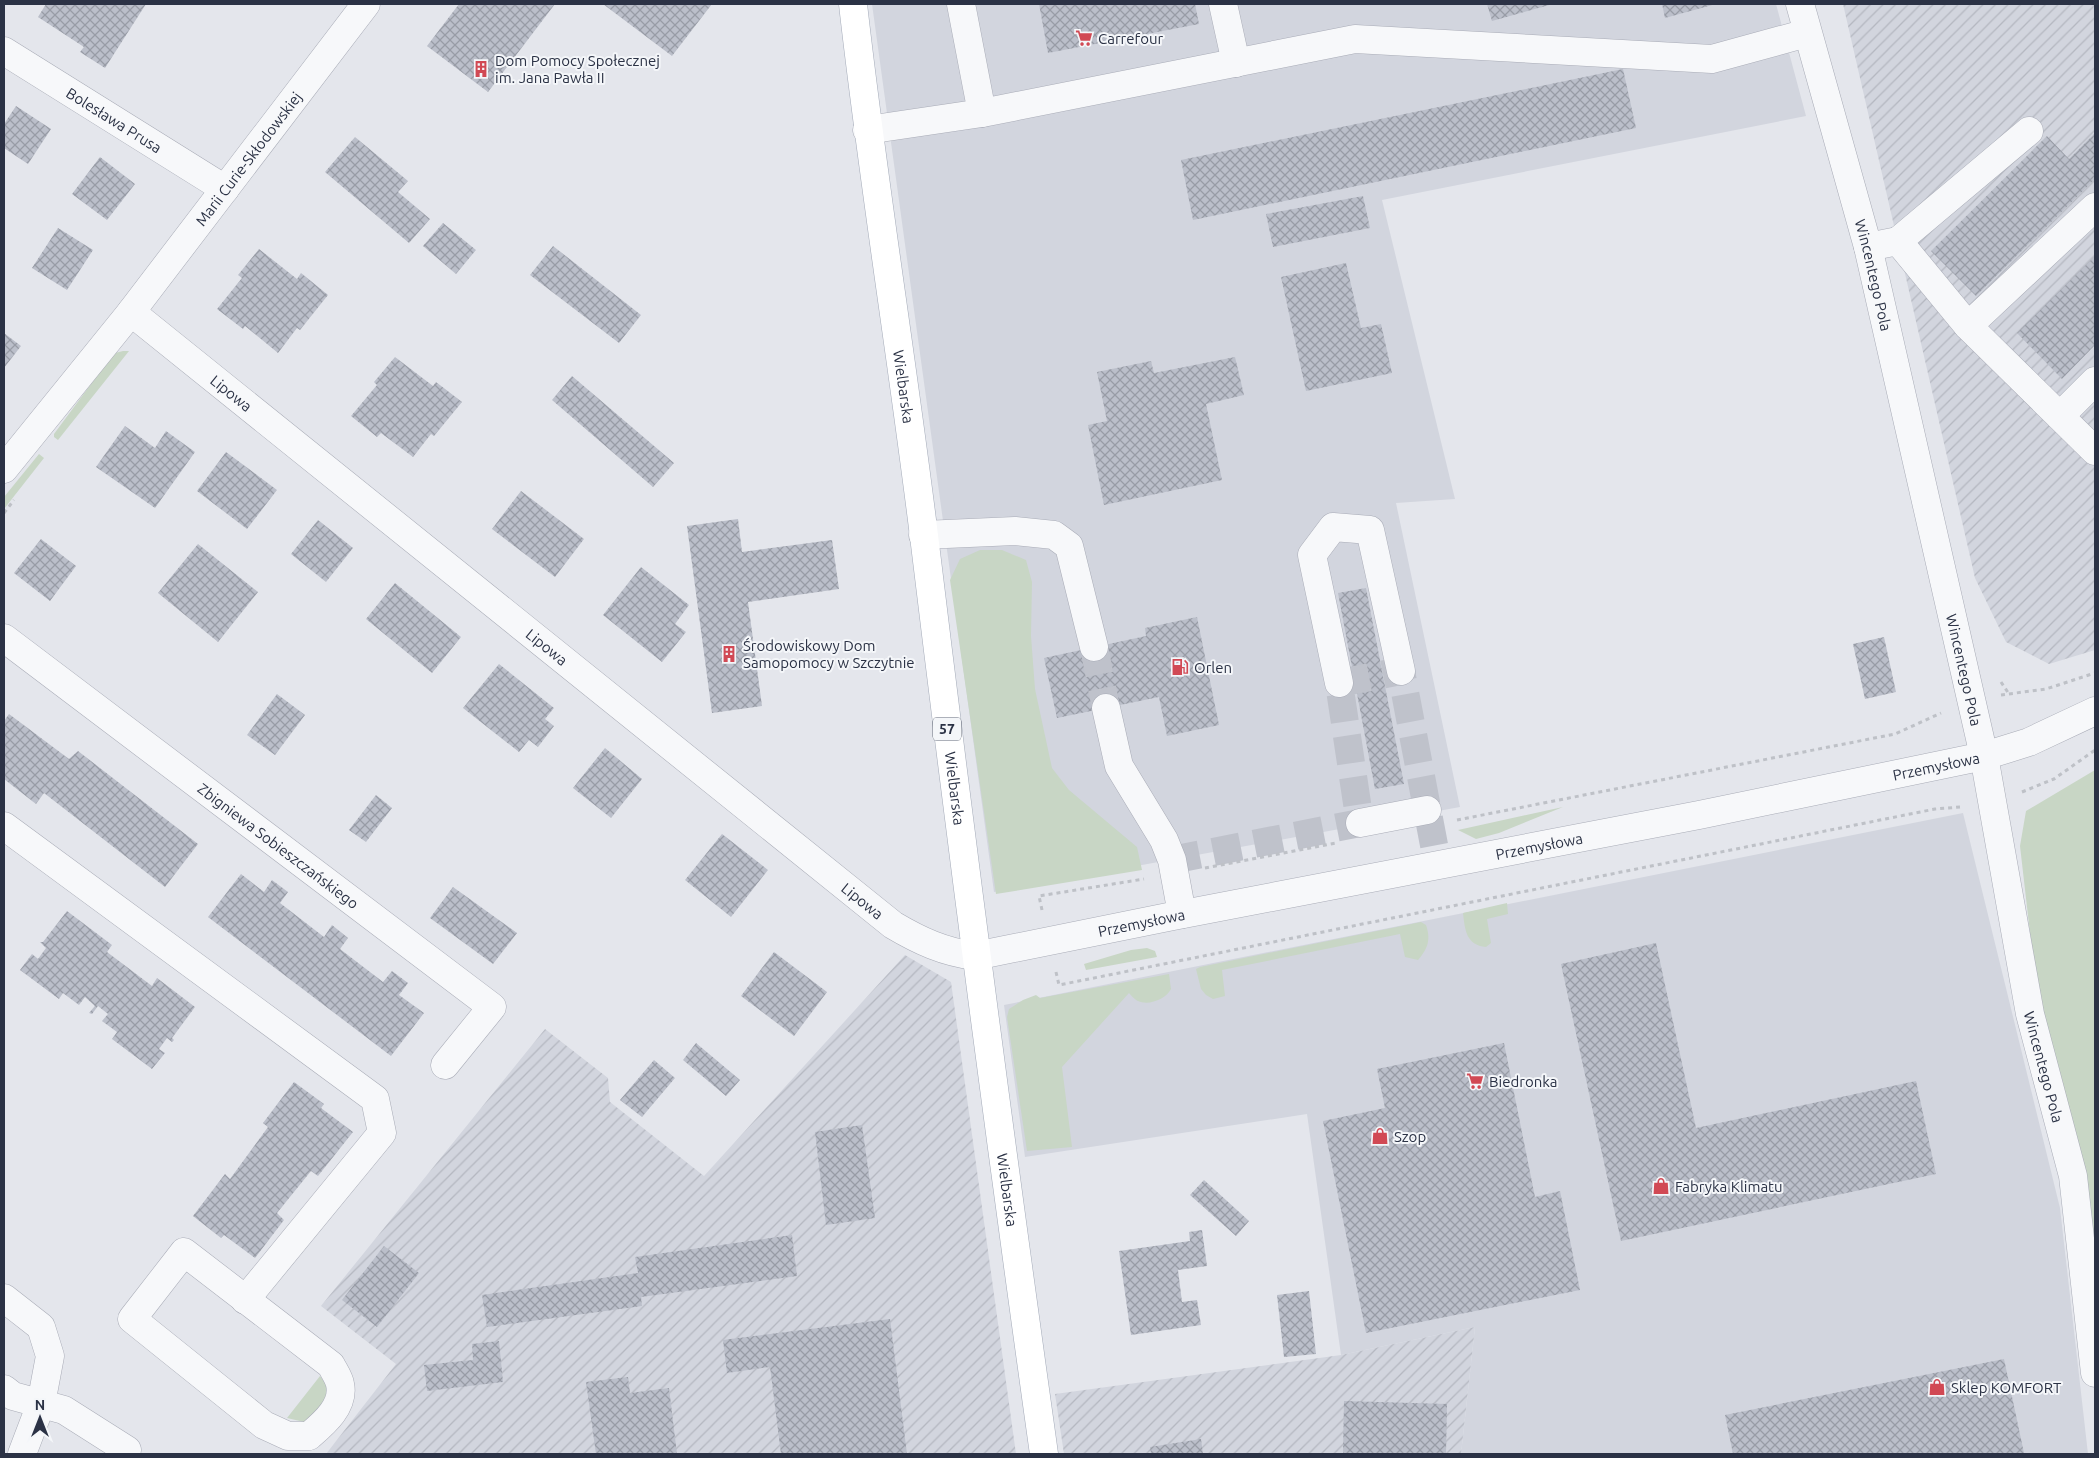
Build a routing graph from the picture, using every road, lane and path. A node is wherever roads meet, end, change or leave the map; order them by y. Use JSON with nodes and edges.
{"nodes":[{"id":1,"x":366,"y":4,"type":"edge"},
{"id":2,"x":853,"y":4,"type":"edge"},
{"id":3,"x":961,"y":4,"type":"edge"},
{"id":4,"x":1223,"y":4,"type":"edge"},
{"id":5,"x":1800,"y":4,"type":"edge"},
{"id":6,"x":1807,"y":33,"type":"junction"},
{"id":7,"x":4,"y":51,"type":"edge"},
{"id":8,"x":1236,"y":64,"type":"junction"},
{"id":9,"x":982,"y":113,"type":"junction"},
{"id":10,"x":867,"y":130,"type":"junction"},
{"id":11,"x":2028,"y":131,"type":"dead end"},
{"id":12,"x":225,"y":189,"type":"junction"},
{"id":13,"x":2095,"y":207,"type":"edge"},
{"id":14,"x":1898,"y":240,"type":"junction"},
{"id":15,"x":1868,"y":247,"type":"junction"},
{"id":16,"x":130,"y":312,"type":"junction"},
{"id":17,"x":1968,"y":326,"type":"junction"},
{"id":18,"x":2095,"y":381,"type":"edge"},
{"id":19,"x":2060,"y":416,"type":"junction"},
{"id":20,"x":2095,"y":451,"type":"edge"},
{"id":21,"x":4,"y":469,"type":"edge"},
{"id":22,"x":924,"y":535,"type":"junction"},
{"id":23,"x":4,"y":638,"type":"edge"},
{"id":24,"x":1094,"y":647,"type":"tunnel mouth"},
{"id":25,"x":1401,"y":671,"type":"dead end"},
{"id":26,"x":2095,"y":673,"type":"edge"},
{"id":27,"x":1339,"y":683,"type":"dead end"},
{"id":28,"x":1971,"y":700,"type":"junction"},
{"id":29,"x":1106,"y":708,"type":"tunnel mouth"},
{"id":30,"x":2095,"y":710,"type":"edge"},
{"id":31,"x":2095,"y":750,"type":"edge"},
{"id":32,"x":1984,"y":756,"type":"junction"},
{"id":33,"x":1992,"y":804,"type":"junction"},
{"id":34,"x":1438,"y":816,"type":"joint"},
{"id":35,"x":4,"y":826,"type":"edge"},
{"id":36,"x":1353,"y":832,"type":"joint"},
{"id":37,"x":1175,"y":874,"type":"junction"},
{"id":38,"x":1039,"y":896,"type":"dead end"},
{"id":39,"x":1182,"y":914,"type":"junction"},
{"id":40,"x":975,"y":956,"type":"junction"},
{"id":41,"x":1059,"y":985,"type":"dead end"},
{"id":42,"x":445,"y":1065,"type":"dead end"},
{"id":43,"x":4,"y":1298,"type":"edge"},
{"id":44,"x":245,"y":1300,"type":"junction"},
{"id":45,"x":2095,"y":1373,"type":"edge"},
{"id":46,"x":4,"y":1389,"type":"edge"},
{"id":47,"x":41,"y":1404,"type":"junction"},
{"id":48,"x":128,"y":1453,"type":"edge"},
{"id":49,"x":22,"y":1454,"type":"edge"},
{"id":50,"x":1044,"y":1454,"type":"edge"}],
"edges":[{"from":1,"to":12,"type":"street","name":"Marii Curie-Skłodowskiej"},
{"from":2,"to":10,"type":"main road","name":"Wielbarska","number":"57"},
{"from":3,"to":9,"type":"street"},
{"from":4,"to":8,"type":"street"},
{"from":5,"to":6,"type":"street","name":"Wincentego Pola"},
{"from":6,"to":8,"type":"street"},
{"from":6,"to":15,"type":"street","name":"Wincentego Pola"},
{"from":7,"to":12,"type":"street","name":"Bolesława Prusa"},
{"from":8,"to":9,"type":"street"},
{"from":9,"to":10,"type":"street"},
{"from":10,"to":22,"type":"main road","name":"Wielbarska","number":"57"},
{"from":11,"to":14,"type":"street"},
{"from":12,"to":16,"type":"street","name":"Marii Curie-Skłodowskiej"},
{"from":13,"to":17,"type":"street"},
{"from":14,"to":15,"type":"street"},
{"from":14,"to":17,"type":"street"},
{"from":15,"to":28,"type":"street","name":"Wincentego Pola"},
{"from":16,"to":21,"type":"street"},
{"from":16,"to":40,"type":"street","name":"Lipowa"},
{"from":17,"to":19,"type":"street"},
{"from":18,"to":19,"type":"street"},
{"from":19,"to":20,"type":"street"},
{"from":22,"to":24,"type":"street"},
{"from":22,"to":40,"type":"main road","name":"Wielbarska","number":"57"},
{"from":23,"to":42,"type":"street","name":"Zbigniewa Sobieszczańskiego"},
{"from":25,"to":27,"type":"street"},
{"from":26,"to":28,"type":"path"},
{"from":28,"to":32,"type":"street","name":"Wincentego Pola"},
{"from":28,"to":34,"type":"path"},
{"from":29,"to":37,"type":"street"},
{"from":30,"to":32,"type":"street","name":"Przemysłowa"},
{"from":31,"to":33,"type":"path"},
{"from":32,"to":33,"type":"street","name":"Wincentego Pola"},
{"from":32,"to":39,"type":"street","name":"Przemysłowa"},
{"from":33,"to":41,"type":"path"},
{"from":33,"to":45,"type":"street","name":"Wincentego Pola"},
{"from":34,"to":36,"type":"street"},
{"from":35,"to":44,"type":"street"},
{"from":36,"to":37,"type":"path"},
{"from":37,"to":38,"type":"path"},
{"from":37,"to":39,"type":"street"},
{"from":39,"to":40,"type":"street","name":"Przemysłowa"},
{"from":40,"to":50,"type":"main road","name":"Wielbarska","number":"57"},
{"from":43,"to":47,"type":"street"},
{"from":44,"to":44,"type":"street"},
{"from":46,"to":47,"type":"street"},
{"from":47,"to":48,"type":"street"},
{"from":47,"to":49,"type":"street"}]}
